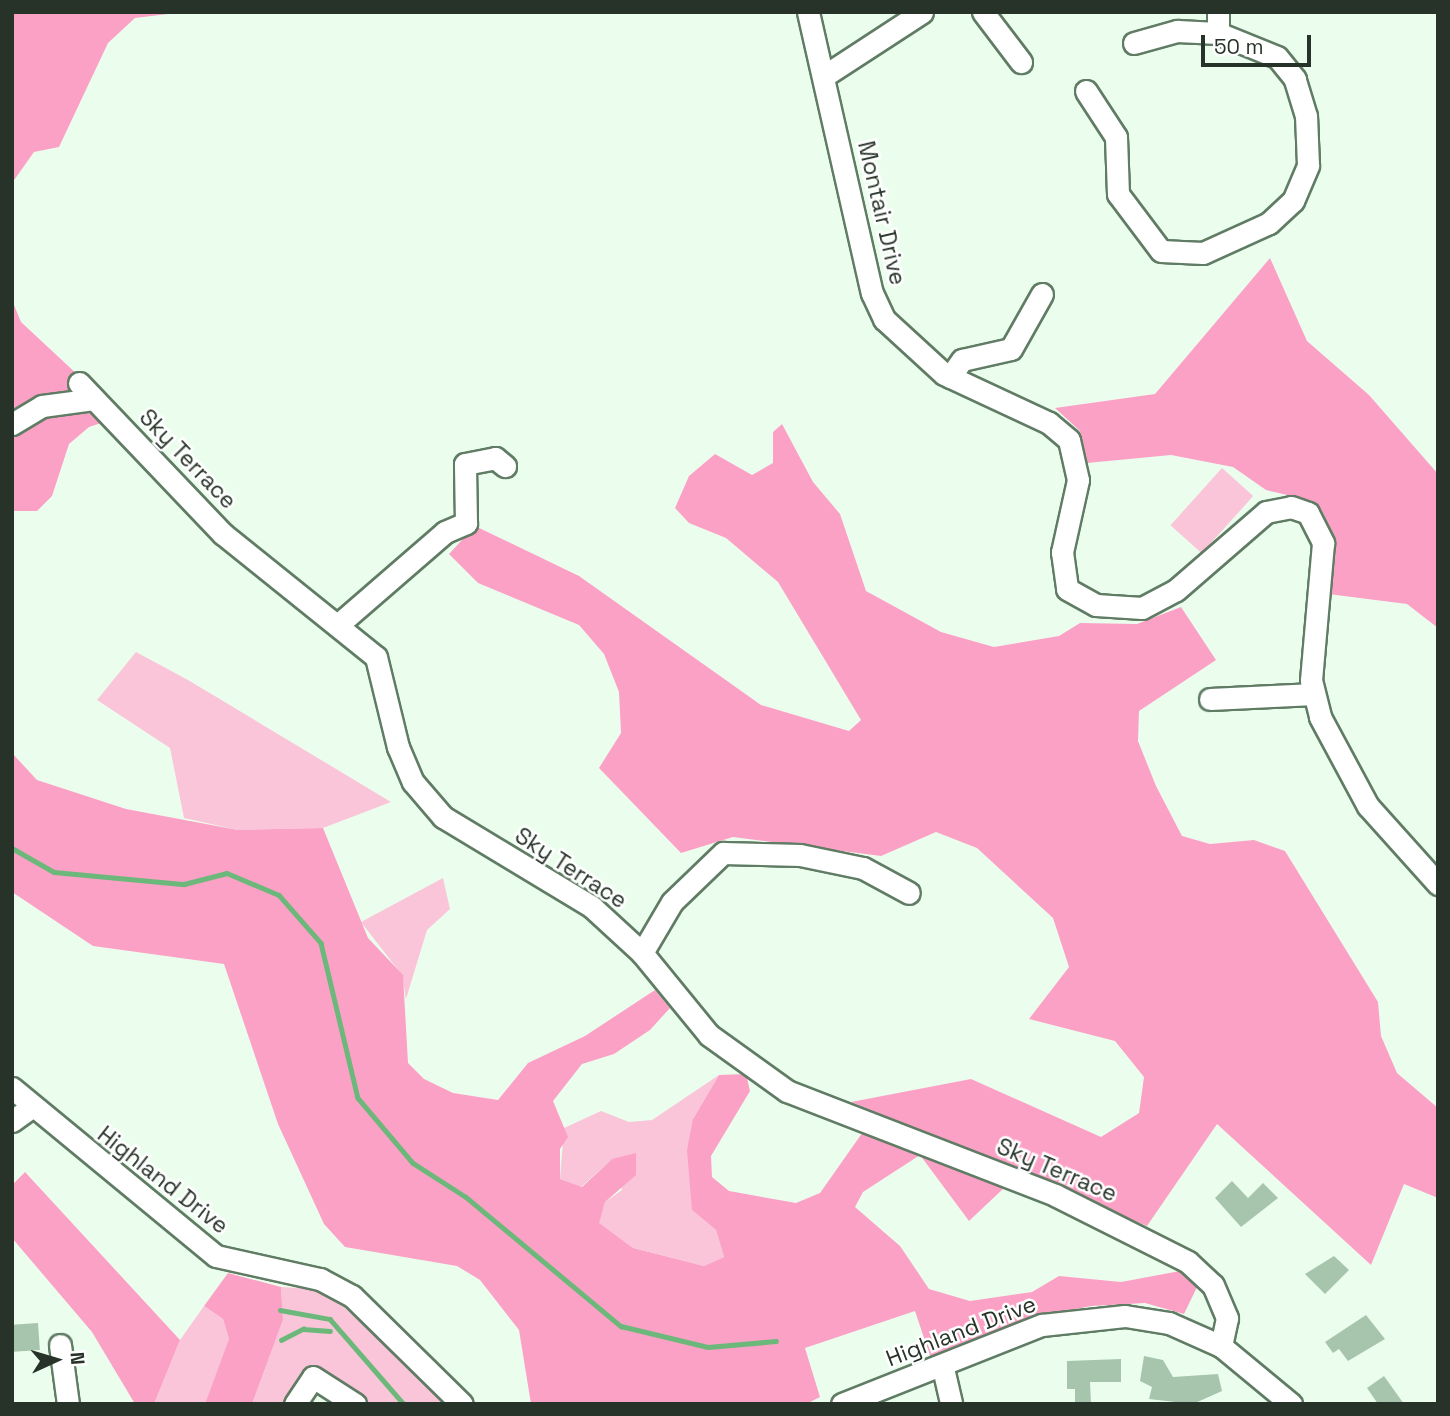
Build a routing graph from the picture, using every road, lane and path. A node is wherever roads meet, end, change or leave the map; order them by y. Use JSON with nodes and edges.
{"nodes":[{"id":1,"x":808,"y":12,"type":"edge"},
{"id":2,"x":922,"y":12,"type":"edge"},
{"id":3,"x":983,"y":12,"type":"edge"},
{"id":4,"x":1218,"y":23,"type":"edge"},
{"id":5,"x":1134,"y":43,"type":"dead end"},
{"id":6,"x":1021,"y":62,"type":"dead end"},
{"id":7,"x":824,"y":76,"type":"junction"},
{"id":8,"x":1086,"y":90,"type":"dead end"},
{"id":9,"x":1042,"y":294,"type":"dead end"},
{"id":10,"x":950,"y":377,"type":"junction"},
{"id":11,"x":79,"y":383,"type":"dead end"},
{"id":12,"x":94,"y":399,"type":"junction"},
{"id":13,"x":12,"y":424,"type":"edge"},
{"id":14,"x":505,"y":466,"type":"dead end"},
{"id":15,"x":340,"y":623,"type":"junction"},
{"id":16,"x":1314,"y":694,"type":"junction"},
{"id":17,"x":1210,"y":699,"type":"dead end"},
{"id":18,"x":1438,"y":884,"type":"edge"},
{"id":19,"x":909,"y":893,"type":"dead end"},
{"id":20,"x":642,"y":953,"type":"junction"},
{"id":21,"x":12,"y":1088,"type":"edge"},
{"id":22,"x":31,"y":1107,"type":"junction"},
{"id":23,"x":12,"y":1121,"type":"edge"},
{"id":24,"x":61,"y":1345,"type":"dead end"},
{"id":25,"x":1221,"y":1346,"type":"junction"},
{"id":26,"x":943,"y":1368,"type":"junction"},
{"id":27,"x":68,"y":1404,"type":"edge"},
{"id":28,"x":295,"y":1404,"type":"edge"},
{"id":29,"x":355,"y":1404,"type":"edge"},
{"id":30,"x":462,"y":1404,"type":"edge"},
{"id":31,"x":842,"y":1404,"type":"edge"},
{"id":32,"x":951,"y":1404,"type":"edge"},
{"id":33,"x":1291,"y":1404,"type":"edge"}],
"edges":[{"from":1,"to":7,"type":"street","name":"Montair Drive"},
{"from":2,"to":7,"type":"street"},
{"from":3,"to":6,"type":"street"},
{"from":4,"to":5,"type":"street"},
{"from":4,"to":8,"type":"street"},
{"from":7,"to":10,"type":"street","name":"Montair Drive"},
{"from":9,"to":10,"type":"street"},
{"from":10,"to":16,"type":"street","name":"Montair Drive"},
{"from":11,"to":12,"type":"street","name":"Sky Terrace"},
{"from":12,"to":13,"type":"street"},
{"from":12,"to":15,"type":"street","name":"Sky Terrace"},
{"from":14,"to":15,"type":"street"},
{"from":15,"to":20,"type":"street","name":"Sky Terrace"},
{"from":16,"to":17,"type":"street"},
{"from":16,"to":18,"type":"street","name":"Montair Drive"},
{"from":19,"to":20,"type":"street"},
{"from":20,"to":25,"type":"street","name":"Sky Terrace"},
{"from":21,"to":22,"type":"street","name":"Highland Drive"},
{"from":22,"to":23,"type":"street"},
{"from":22,"to":30,"type":"street","name":"Highland Drive"},
{"from":24,"to":27,"type":"street"},
{"from":25,"to":26,"type":"street","name":"Highland Drive"},
{"from":25,"to":33,"type":"street","name":"Highland Drive"},
{"from":26,"to":31,"type":"street","name":"Highland Drive"},
{"from":26,"to":32,"type":"street"},
{"from":28,"to":29,"type":"street"}]}
